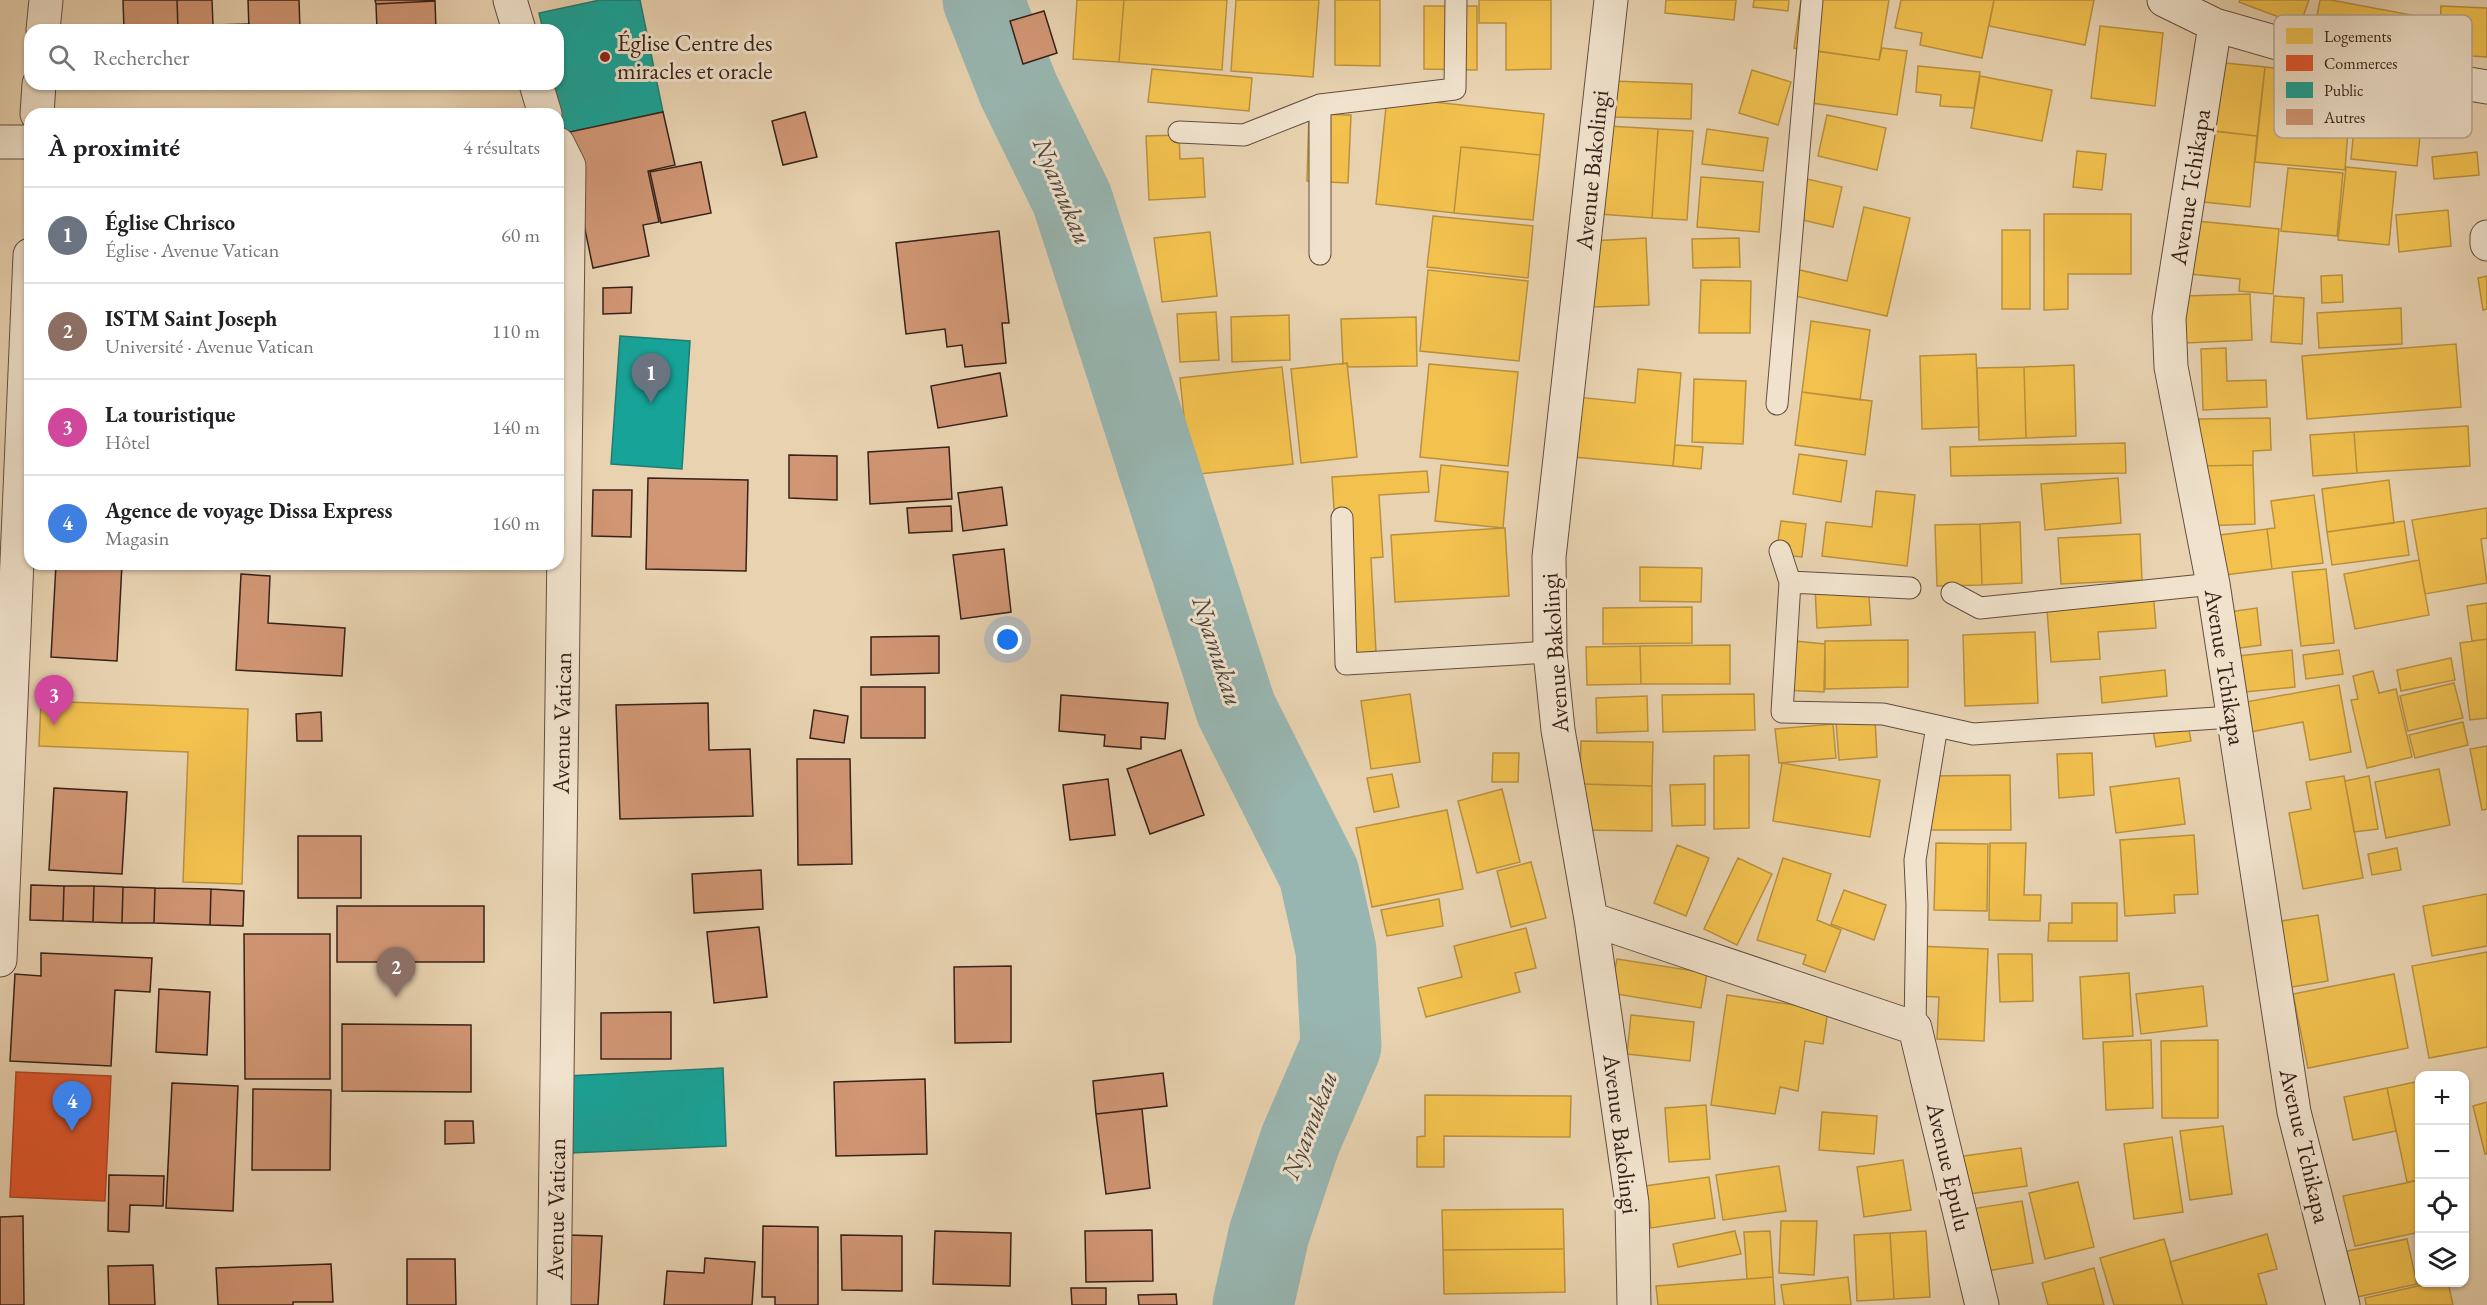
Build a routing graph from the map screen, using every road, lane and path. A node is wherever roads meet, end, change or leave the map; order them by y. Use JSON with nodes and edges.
{"nodes":[{"id":1,"x":46,"y":0,"type":"edge"},
{"id":2,"x":510,"y":0,"type":"edge"},
{"id":3,"x":1456,"y":0,"type":"edge"},
{"id":4,"x":1611,"y":0,"type":"edge"},
{"id":5,"x":1812,"y":0,"type":"edge"},
{"id":6,"x":2164,"y":0,"type":"edge"},
{"id":7,"x":44,"y":24,"type":"edge"},
{"id":8,"x":517,"y":24,"type":"edge"},
{"id":9,"x":2216,"y":26,"type":"junction"},
{"id":10,"x":2274,"y":42,"type":"edge"},
{"id":11,"x":2472,"y":85,"type":"edge"},
{"id":12,"x":2487,"y":87,"type":"edge"},
{"id":13,"x":39,"y":90,"type":"edge"},
{"id":14,"x":538,"y":90,"type":"edge"},
{"id":15,"x":1320,"y":105,"type":"junction"},
{"id":16,"x":37,"y":108,"type":"edge"},
{"id":17,"x":543,"y":108,"type":"edge"},
{"id":18,"x":1179,"y":132,"type":"dead end"},
{"id":19,"x":0,"y":142,"type":"edge"},
{"id":20,"x":24,"y":142,"type":"edge"},
{"id":21,"x":564,"y":156,"type":"edge"},
{"id":22,"x":2487,"y":237,"type":"edge"},
{"id":23,"x":2487,"y":244,"type":"edge"},
{"id":24,"x":1320,"y":254,"type":"dead end"},
{"id":25,"x":24,"y":396,"type":"edge"},
{"id":26,"x":1777,"y":404,"type":"dead end"},
{"id":27,"x":1342,"y":518,"type":"dead end"},
{"id":28,"x":1780,"y":551,"type":"dead end"},
{"id":29,"x":1790,"y":582,"type":"junction"},
{"id":30,"x":2212,"y":584,"type":"junction"},
{"id":31,"x":1910,"y":588,"type":"dead end"},
{"id":32,"x":1953,"y":593,"type":"dead end"},
{"id":33,"x":1550,"y":652,"type":"junction"},
{"id":34,"x":2232,"y":717,"type":"junction"},
{"id":35,"x":1937,"y":726,"type":"junction"},
{"id":36,"x":1591,"y":919,"type":"junction"},
{"id":37,"x":0,"y":960,"type":"edge"},
{"id":38,"x":1915,"y":1028,"type":"junction"},
{"id":39,"x":555,"y":1305,"type":"edge"},
{"id":40,"x":1634,"y":1305,"type":"edge"},
{"id":41,"x":1982,"y":1305,"type":"edge"},
{"id":42,"x":2343,"y":1305,"type":"edge"}],
"edges":[{"from":1,"to":7,"type":"street"},
{"from":2,"to":8,"type":"street"},
{"from":3,"to":15,"type":"lane"},
{"from":4,"to":33,"type":"street","name":"Avenue Bakolingi"},
{"from":5,"to":26,"type":"lane"},
{"from":6,"to":9,"type":"street"},
{"from":9,"to":10,"type":"street"},
{"from":9,"to":30,"type":"street","name":"Avenue Tchikapa"},
{"from":11,"to":12,"type":"street"},
{"from":13,"to":16,"type":"street"},
{"from":14,"to":17,"type":"street"},
{"from":15,"to":18,"type":"lane"},
{"from":15,"to":24,"type":"lane"},
{"from":19,"to":20,"type":"street"},
{"from":21,"to":39,"type":"street","name":"Avenue Vatican"},
{"from":22,"to":23,"type":"street"},
{"from":25,"to":37,"type":"street"},
{"from":27,"to":33,"type":"lane"},
{"from":28,"to":29,"type":"lane"},
{"from":29,"to":31,"type":"lane"},
{"from":29,"to":35,"type":"lane"},
{"from":30,"to":32,"type":"lane"},
{"from":30,"to":34,"type":"street","name":"Avenue Tchikapa"},
{"from":33,"to":36,"type":"street","name":"Avenue Bakolingi"},
{"from":34,"to":35,"type":"lane"},
{"from":34,"to":42,"type":"street","name":"Avenue Tchikapa"},
{"from":35,"to":38,"type":"lane"},
{"from":36,"to":38,"type":"street"},
{"from":36,"to":40,"type":"street","name":"Avenue Bakolingi"},
{"from":38,"to":41,"type":"street","name":"Avenue Epulu"}]}
